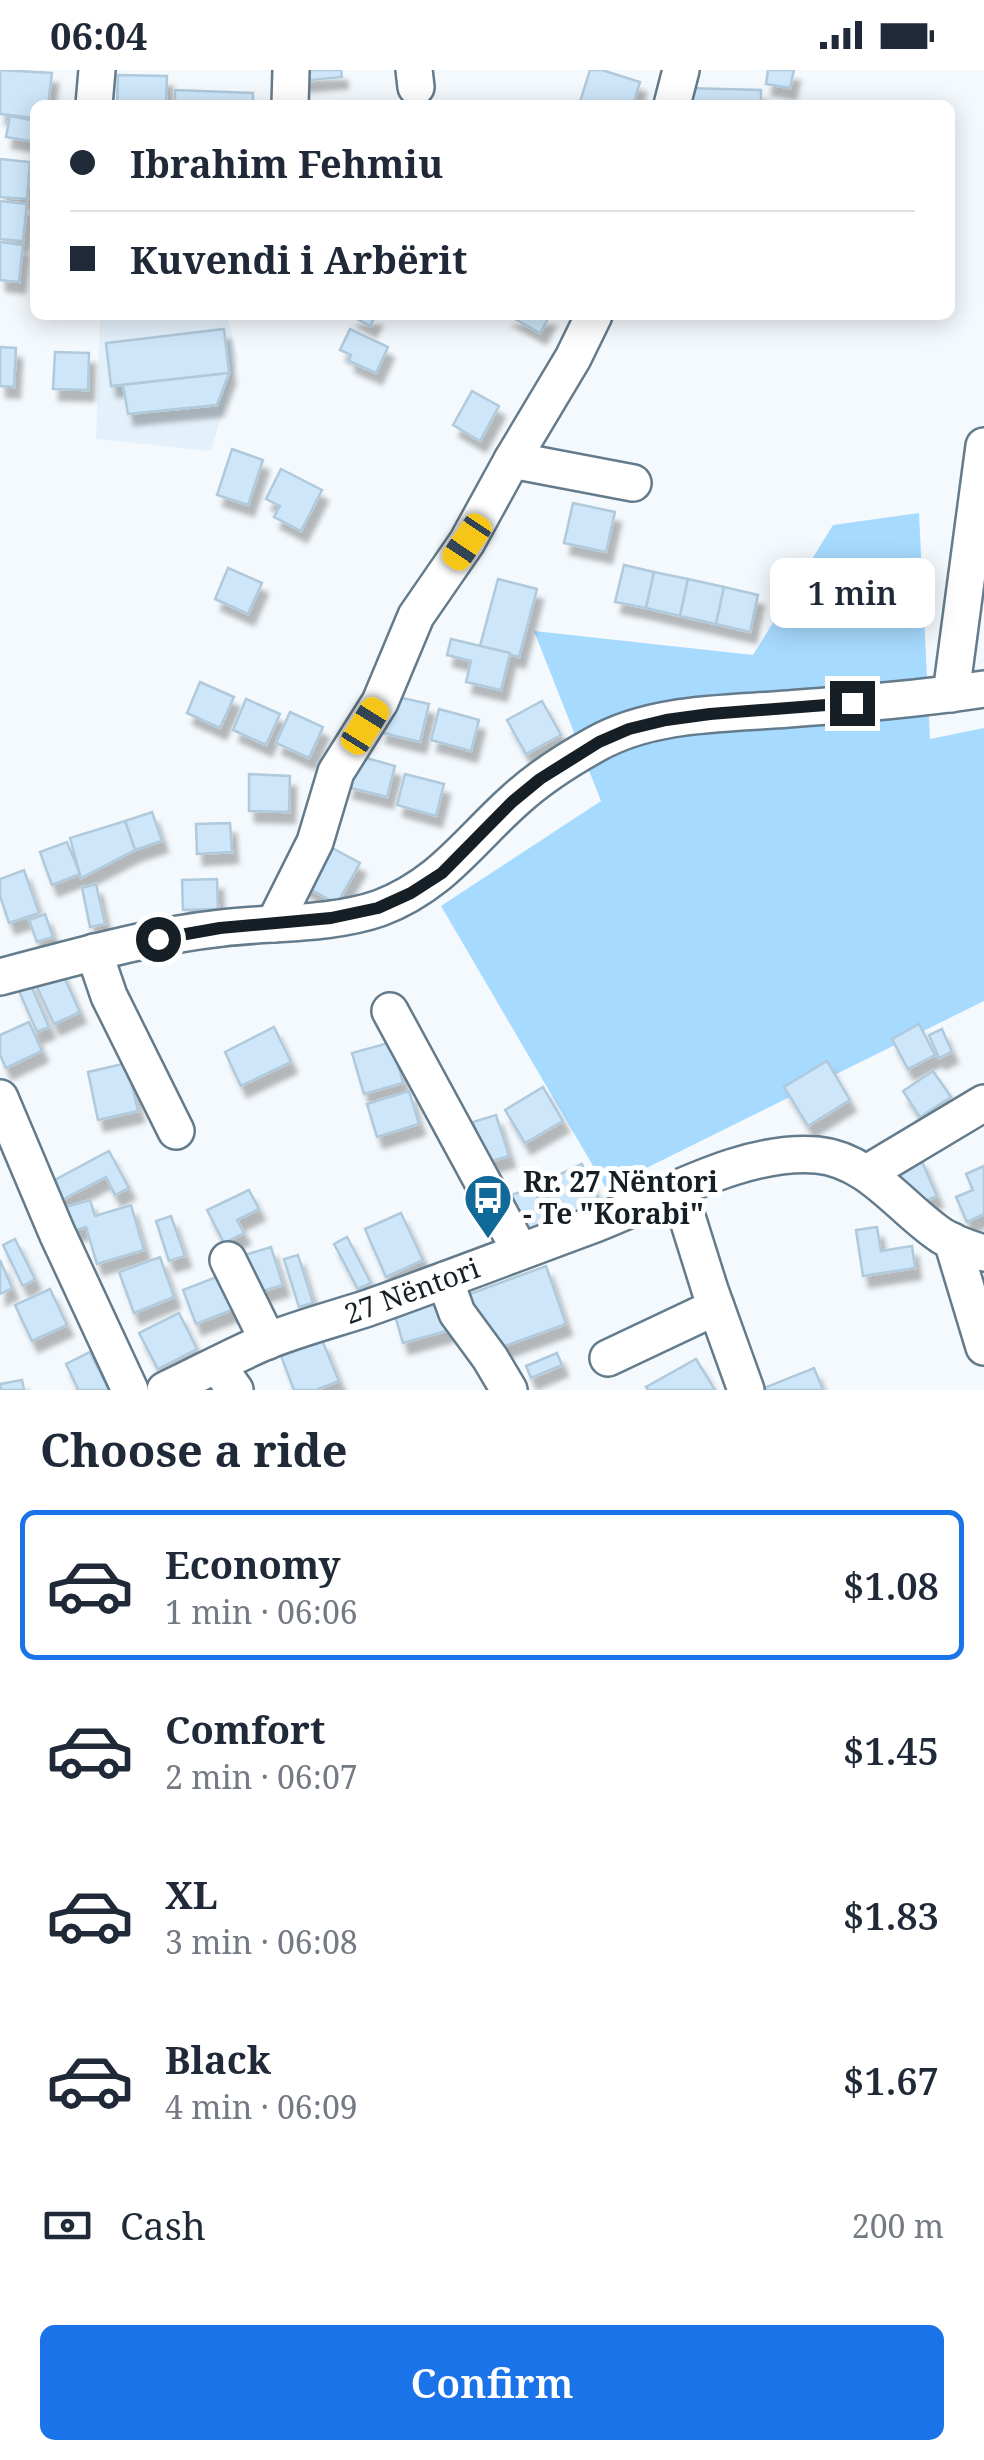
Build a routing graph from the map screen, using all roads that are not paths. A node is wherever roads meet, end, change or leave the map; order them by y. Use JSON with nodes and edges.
{"nodes":[{"id":1,"x":97,"y":70,"type":"edge"},
{"id":2,"x":291,"y":70,"type":"edge"},
{"id":3,"x":681,"y":70,"type":"edge"},
{"id":4,"x":94,"y":100,"type":"edge"},
{"id":5,"x":290,"y":100,"type":"edge"},
{"id":6,"x":673,"y":100,"type":"edge"},
{"id":7,"x":592,"y":320,"type":"edge"},
{"id":8,"x":984,"y":446,"type":"edge"},
{"id":9,"x":512,"y":460,"type":"junction"},
{"id":10,"x":632,"y":483,"type":"dead end"},
{"id":11,"x":968,"y":692,"type":"edge"},
{"id":12,"x":274,"y":924,"type":"junction"},
{"id":13,"x":94,"y":952,"type":"junction"},
{"id":14,"x":0,"y":977,"type":"edge"},
{"id":15,"x":390,"y":1011,"type":"dead end"},
{"id":16,"x":0,"y":1098,"type":"edge"},
{"id":17,"x":984,"y":1104,"type":"edge"},
{"id":18,"x":176,"y":1132,"type":"dead end"},
{"id":19,"x":867,"y":1174,"type":"junction"},
{"id":20,"x":678,"y":1188,"type":"junction"},
{"id":21,"x":968,"y":1247,"type":"edge"},
{"id":22,"x":520,"y":1251,"type":"junction"},
{"id":23,"x":228,"y":1260,"type":"dead end"},
{"id":24,"x":445,"y":1280,"type":"junction"},
{"id":25,"x":716,"y":1307,"type":"junction"},
{"id":26,"x":268,"y":1341,"type":"junction"},
{"id":27,"x":984,"y":1346,"type":"edge"},
{"id":28,"x":608,"y":1358,"type":"dead end"},
{"id":29,"x":226,"y":1378,"type":"edge"},
{"id":30,"x":130,"y":1390,"type":"edge"},
{"id":31,"x":164,"y":1390,"type":"edge"},
{"id":32,"x":509,"y":1390,"type":"edge"},
{"id":33,"x":746,"y":1390,"type":"edge"}],
"edges":[{"from":1,"to":4,"type":"street"},
{"from":2,"to":5,"type":"street"},
{"from":3,"to":6,"type":"street"},
{"from":7,"to":9,"type":"street"},
{"from":8,"to":11,"type":"street"},
{"from":9,"to":10,"type":"street"},
{"from":9,"to":12,"type":"street"},
{"from":11,"to":12,"type":"street"},
{"from":12,"to":13,"type":"street"},
{"from":13,"to":14,"type":"street"},
{"from":13,"to":18,"type":"street"},
{"from":15,"to":22,"type":"street"},
{"from":16,"to":30,"type":"street"},
{"from":17,"to":19,"type":"street"},
{"from":19,"to":20,"type":"street","name":"27 Nëntori"},
{"from":19,"to":21,"type":"street","name":"27 Nëntori"},
{"from":20,"to":22,"type":"street","name":"27 Nëntori"},
{"from":20,"to":25,"type":"street"},
{"from":21,"to":27,"type":"street"},
{"from":22,"to":24,"type":"street","name":"27 Nëntori"},
{"from":23,"to":26,"type":"street"},
{"from":24,"to":26,"type":"street","name":"27 Nëntori"},
{"from":24,"to":32,"type":"street"},
{"from":25,"to":28,"type":"street"},
{"from":25,"to":33,"type":"street"},
{"from":26,"to":29,"type":"street","name":"27 Nëntori"},
{"from":29,"to":31,"type":"street","name":"27 Nëntori"}]}
